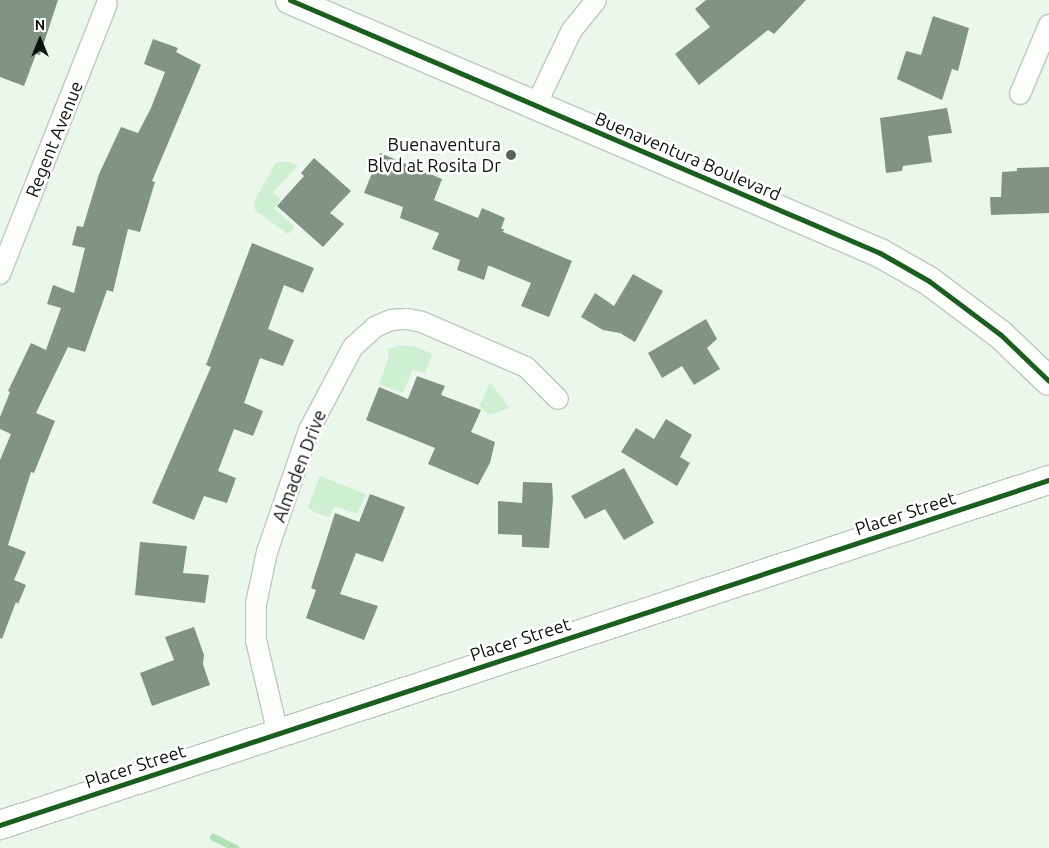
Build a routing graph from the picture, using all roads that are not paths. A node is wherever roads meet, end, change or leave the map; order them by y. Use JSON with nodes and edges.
{"nodes":[{"id":1,"x":290,"y":0,"type":"edge"},
{"id":2,"x":596,"y":0,"type":"edge"},
{"id":3,"x":107,"y":4,"type":"dead end"},
{"id":4,"x":1049,"y":25,"type":"edge"},
{"id":5,"x":1020,"y":94,"type":"dead end"},
{"id":6,"x":536,"y":106,"type":"junction"},
{"id":7,"x":0,"y":274,"type":"edge"},
{"id":8,"x":1049,"y":381,"type":"edge"},
{"id":9,"x":558,"y":399,"type":"dead end"},
{"id":10,"x":1049,"y":480,"type":"edge"},
{"id":11,"x":278,"y":734,"type":"junction"},
{"id":12,"x":0,"y":825,"type":"edge"}],
"edges":[{"from":1,"to":6,"type":"main road","name":"Buenaventura Boulevard"},
{"from":2,"to":6,"type":"street"},
{"from":3,"to":7,"type":"street","name":"Regent Avenue"},
{"from":4,"to":5,"type":"street"},
{"from":6,"to":8,"type":"main road","name":"Buenaventura Boulevard"},
{"from":9,"to":11,"type":"street","name":"Almaden Drive"},
{"from":10,"to":11,"type":"main road","name":"Placer Street"},
{"from":11,"to":12,"type":"main road","name":"Placer Street"}]}
